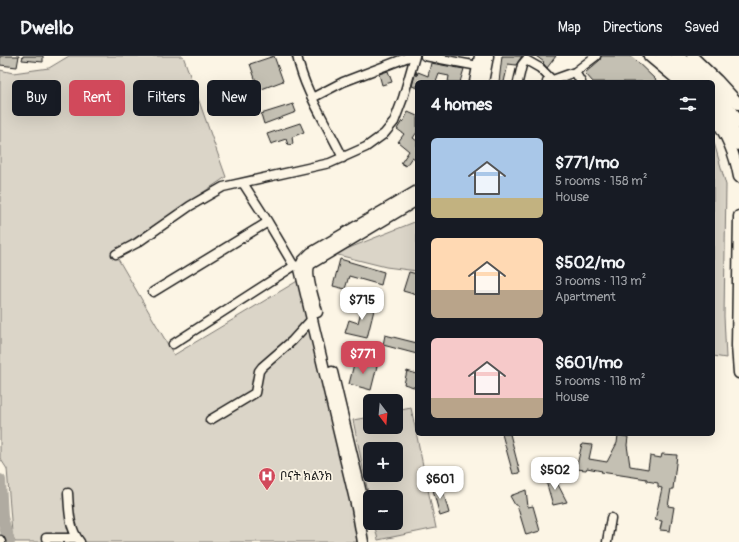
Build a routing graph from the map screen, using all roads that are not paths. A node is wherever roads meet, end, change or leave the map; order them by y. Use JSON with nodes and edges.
{"nodes":[{"id":1,"x":297,"y":56,"type":"edge"},
{"id":2,"x":411,"y":56,"type":"edge"},
{"id":3,"x":415,"y":56,"type":"edge"},
{"id":4,"x":425,"y":56,"type":"edge"},
{"id":5,"x":488,"y":56,"type":"edge"},
{"id":6,"x":596,"y":56,"type":"edge"},
{"id":7,"x":649,"y":56,"type":"edge"},
{"id":8,"x":662,"y":56,"type":"edge"},
{"id":9,"x":677,"y":56,"type":"edge"},
{"id":10,"x":693,"y":57,"type":"edge"},
{"id":11,"x":479,"y":61,"type":"edge"},
{"id":12,"x":575,"y":72,"type":"junction"},
{"id":13,"x":475,"y":80,"type":"edge"},
{"id":14,"x":483,"y":80,"type":"edge"},
{"id":15,"x":518,"y":80,"type":"edge"},
{"id":16,"x":548,"y":80,"type":"edge"},
{"id":17,"x":552,"y":80,"type":"edge"},
{"id":18,"x":580,"y":80,"type":"edge"},
{"id":19,"x":678,"y":80,"type":"edge"},
{"id":20,"x":690,"y":80,"type":"edge"},
{"id":21,"x":705,"y":80,"type":"edge"},
{"id":22,"x":715,"y":91,"type":"edge"},
{"id":23,"x":312,"y":98,"type":"junction"},
{"id":24,"x":739,"y":104,"type":"edge"},
{"id":25,"x":715,"y":105,"type":"edge"},
{"id":26,"x":715,"y":119,"type":"edge"},
{"id":27,"x":739,"y":122,"type":"edge"},
{"id":28,"x":739,"y":144,"type":"edge"},
{"id":29,"x":343,"y":158,"type":"junction"},
{"id":30,"x":739,"y":177,"type":"edge"},
{"id":31,"x":243,"y":184,"type":"junction"},
{"id":32,"x":415,"y":192,"type":"edge"},
{"id":33,"x":415,"y":201,"type":"edge"},
{"id":34,"x":739,"y":216,"type":"edge"},
{"id":35,"x":268,"y":222,"type":"junction"},
{"id":36,"x":116,"y":254,"type":"dead end"},
{"id":37,"x":297,"y":266,"type":"junction"},
{"id":38,"x":153,"y":292,"type":"dead end"},
{"id":39,"x":312,"y":319,"type":"junction"},
{"id":40,"x":173,"y":344,"type":"dead end"},
{"id":41,"x":739,"y":373,"type":"edge"},
{"id":42,"x":210,"y":420,"type":"dead end"},
{"id":43,"x":68,"y":493,"type":"dead end"},
{"id":44,"x":611,"y":518,"type":"dead end"},
{"id":45,"x":46,"y":538,"type":"dead end"},
{"id":46,"x":78,"y":540,"type":"edge"},
{"id":47,"x":363,"y":542,"type":"edge"},
{"id":48,"x":369,"y":542,"type":"edge"},
{"id":49,"x":607,"y":542,"type":"edge"}],
"edges":[{"from":1,"to":23,"type":"street"},
{"from":2,"to":23,"type":"street"},
{"from":3,"to":29,"type":"street"},
{"from":4,"to":11,"type":"street"},
{"from":5,"to":14,"type":"main road"},
{"from":6,"to":12,"type":"street"},
{"from":7,"to":19,"type":"main road"},
{"from":8,"to":20,"type":"highway"},
{"from":9,"to":21,"type":"highway"},
{"from":10,"to":24,"type":"main road"},
{"from":11,"to":13,"type":"main road"},
{"from":12,"to":17,"type":"street"},
{"from":12,"to":18,"type":"street"},
{"from":15,"to":16,"type":"street"},
{"from":22,"to":27,"type":"highway"},
{"from":23,"to":29,"type":"street"},
{"from":25,"to":28,"type":"highway"},
{"from":26,"to":30,"type":"main road"},
{"from":29,"to":31,"type":"street"},
{"from":31,"to":35,"type":"street"},
{"from":31,"to":36,"type":"street"},
{"from":32,"to":37,"type":"main road"},
{"from":33,"to":48,"type":"main road"},
{"from":34,"to":41,"type":"main road"},
{"from":35,"to":37,"type":"street"},
{"from":35,"to":38,"type":"street"},
{"from":37,"to":39,"type":"main road"},
{"from":37,"to":40,"type":"street"},
{"from":39,"to":42,"type":"street"},
{"from":39,"to":47,"type":"main road"},
{"from":43,"to":46,"type":"street"},
{"from":44,"to":49,"type":"street"},
{"from":45,"to":46,"type":"street"}]}
